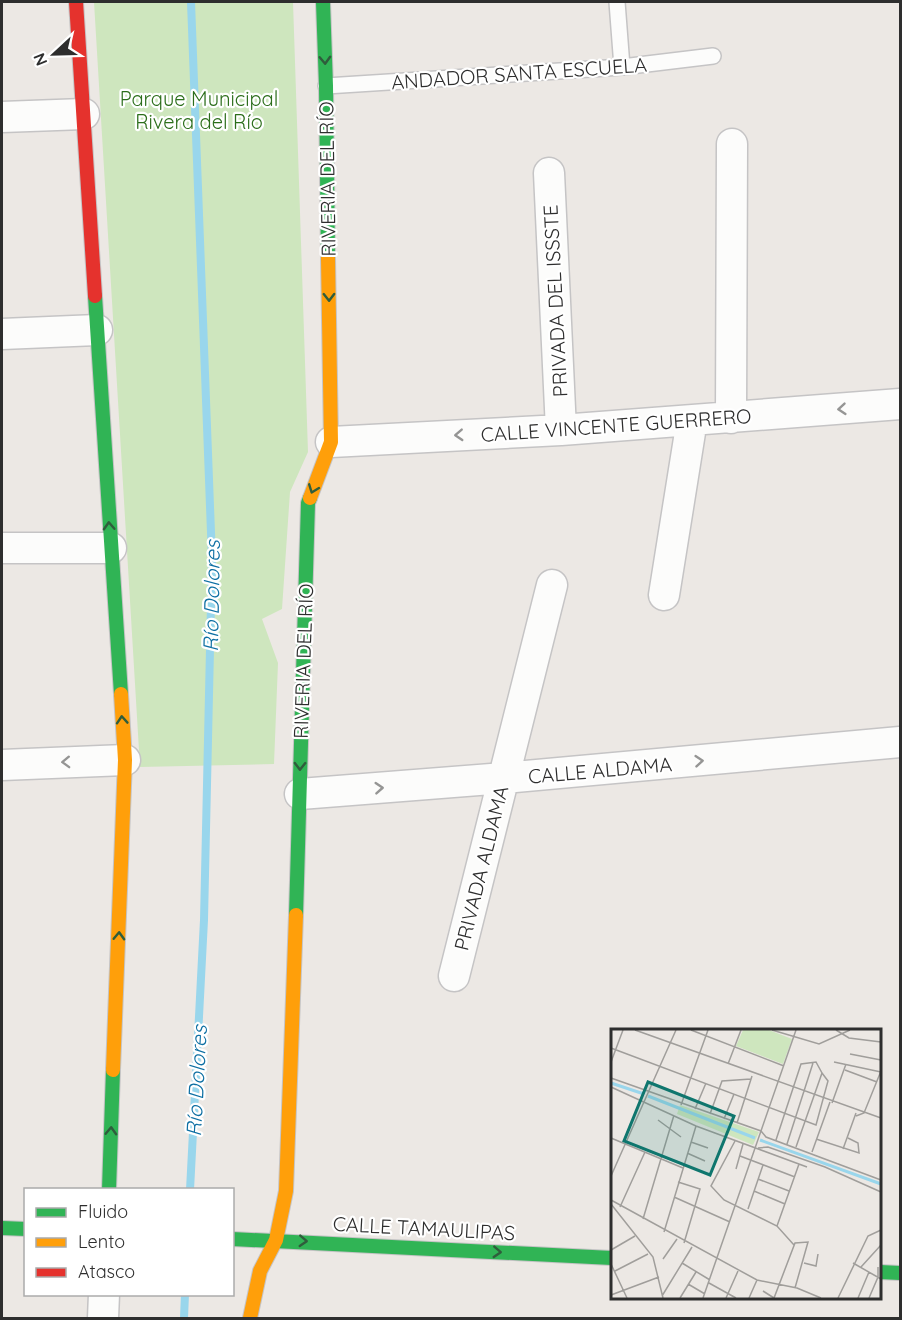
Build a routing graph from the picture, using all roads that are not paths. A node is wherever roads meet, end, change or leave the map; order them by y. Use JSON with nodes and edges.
{"nodes":[{"id":1,"x":76,"y":2,"type":"edge"},
{"id":2,"x":323,"y":2,"type":"edge"},
{"id":3,"x":617,"y":2,"type":"edge"},
{"id":4,"x":712,"y":56,"type":"dead end"},
{"id":5,"x":622,"y":67,"type":"junction"},
{"id":6,"x":326,"y":86,"type":"junction"},
{"id":7,"x":84,"y":114,"type":"junction"},
{"id":8,"x":2,"y":117,"type":"edge"},
{"id":9,"x":732,"y":144,"type":"dead end"},
{"id":10,"x":549,"y":173,"type":"dead end"},
{"id":11,"x":97,"y":330,"type":"junction"},
{"id":12,"x":2,"y":334,"type":"edge"},
{"id":13,"x":900,"y":404,"type":"edge"},
{"id":14,"x":731,"y":418,"type":"junction"},
{"id":15,"x":692,"y":420,"type":"junction"},
{"id":16,"x":561,"y":429,"type":"junction"},
{"id":17,"x":331,"y":442,"type":"junction"},
{"id":18,"x":2,"y":548,"type":"edge"},
{"id":19,"x":111,"y":548,"type":"junction"},
{"id":20,"x":552,"y":585,"type":"dead end"},
{"id":21,"x":664,"y":595,"type":"dead end"},
{"id":22,"x":900,"y":742,"type":"edge"},
{"id":23,"x":124,"y":760,"type":"junction"},
{"id":24,"x":2,"y":765,"type":"edge"},
{"id":25,"x":504,"y":778,"type":"junction"},
{"id":26,"x":300,"y":794,"type":"junction"},
{"id":27,"x":454,"y":976,"type":"dead end"},
{"id":28,"x":109,"y":1188,"type":"edge"},
{"id":29,"x":2,"y":1228,"type":"edge"},
{"id":30,"x":24,"y":1229,"type":"edge"},
{"id":31,"x":238,"y":1239,"type":"edge"},
{"id":32,"x":276,"y":1240,"type":"junction"},
{"id":33,"x":611,"y":1258,"type":"edge"},
{"id":34,"x":881,"y":1272,"type":"edge"},
{"id":35,"x":900,"y":1273,"type":"edge"},
{"id":36,"x":104,"y":1296,"type":"edge"},
{"id":37,"x":103,"y":1318,"type":"edge"},
{"id":38,"x":250,"y":1318,"type":"edge"}],
"edges":[{"from":1,"to":7,"type":"street"},
{"from":2,"to":6,"type":"street","name":"RIVERIA DEL RÍO","one_way":true},
{"from":3,"to":5,"type":"lane"},
{"from":4,"to":5,"type":"lane","name":"ANDADOR SANTA ESCUELA"},
{"from":5,"to":6,"type":"lane","name":"ANDADOR SANTA ESCUELA"},
{"from":6,"to":17,"type":"street","name":"RIVERIA DEL RÍO","one_way":true},
{"from":7,"to":8,"type":"street"},
{"from":7,"to":11,"type":"street"},
{"from":9,"to":14,"type":"street"},
{"from":10,"to":16,"type":"street","name":"PRIVADA DEL ISSSTE"},
{"from":11,"to":12,"type":"street"},
{"from":19,"to":11,"type":"street","one_way":true},
{"from":13,"to":14,"type":"street","name":"CALLE VINCENTE GUERRERO","one_way":true},
{"from":14,"to":15,"type":"street","name":"CALLE VINCENTE GUERRERO"},
{"from":15,"to":16,"type":"street","name":"CALLE VINCENTE GUERRERO"},
{"from":15,"to":21,"type":"street"},
{"from":16,"to":17,"type":"street","name":"CALLE VINCENTE GUERRERO","one_way":true},
{"from":17,"to":26,"type":"street","name":"RIVERIA DEL RÍO","one_way":true},
{"from":18,"to":19,"type":"street"},
{"from":23,"to":19,"type":"street","one_way":true},
{"from":20,"to":25,"type":"street","name":"PRIVADA ALDAMA"},
{"from":25,"to":22,"type":"street","name":"CALLE ALDAMA","one_way":true},
{"from":23,"to":24,"type":"street","one_way":true},
{"from":28,"to":23,"type":"street","one_way":true},
{"from":26,"to":25,"type":"street","name":"CALLE ALDAMA","one_way":true},
{"from":25,"to":27,"type":"street","name":"PRIVADA ALDAMA"},
{"from":26,"to":32,"type":"street","name":"RIVERIA DEL RÍO"},
{"from":29,"to":30,"type":"street"},
{"from":31,"to":32,"type":"street","name":"CALLE TAMAULIPAS"},
{"from":32,"to":33,"type":"street","name":"CALLE TAMAULIPAS","one_way":true},
{"from":32,"to":38,"type":"street","name":"RIVERIA DEL RÍO"},
{"from":34,"to":35,"type":"street"},
{"from":36,"to":37,"type":"street"}]}
